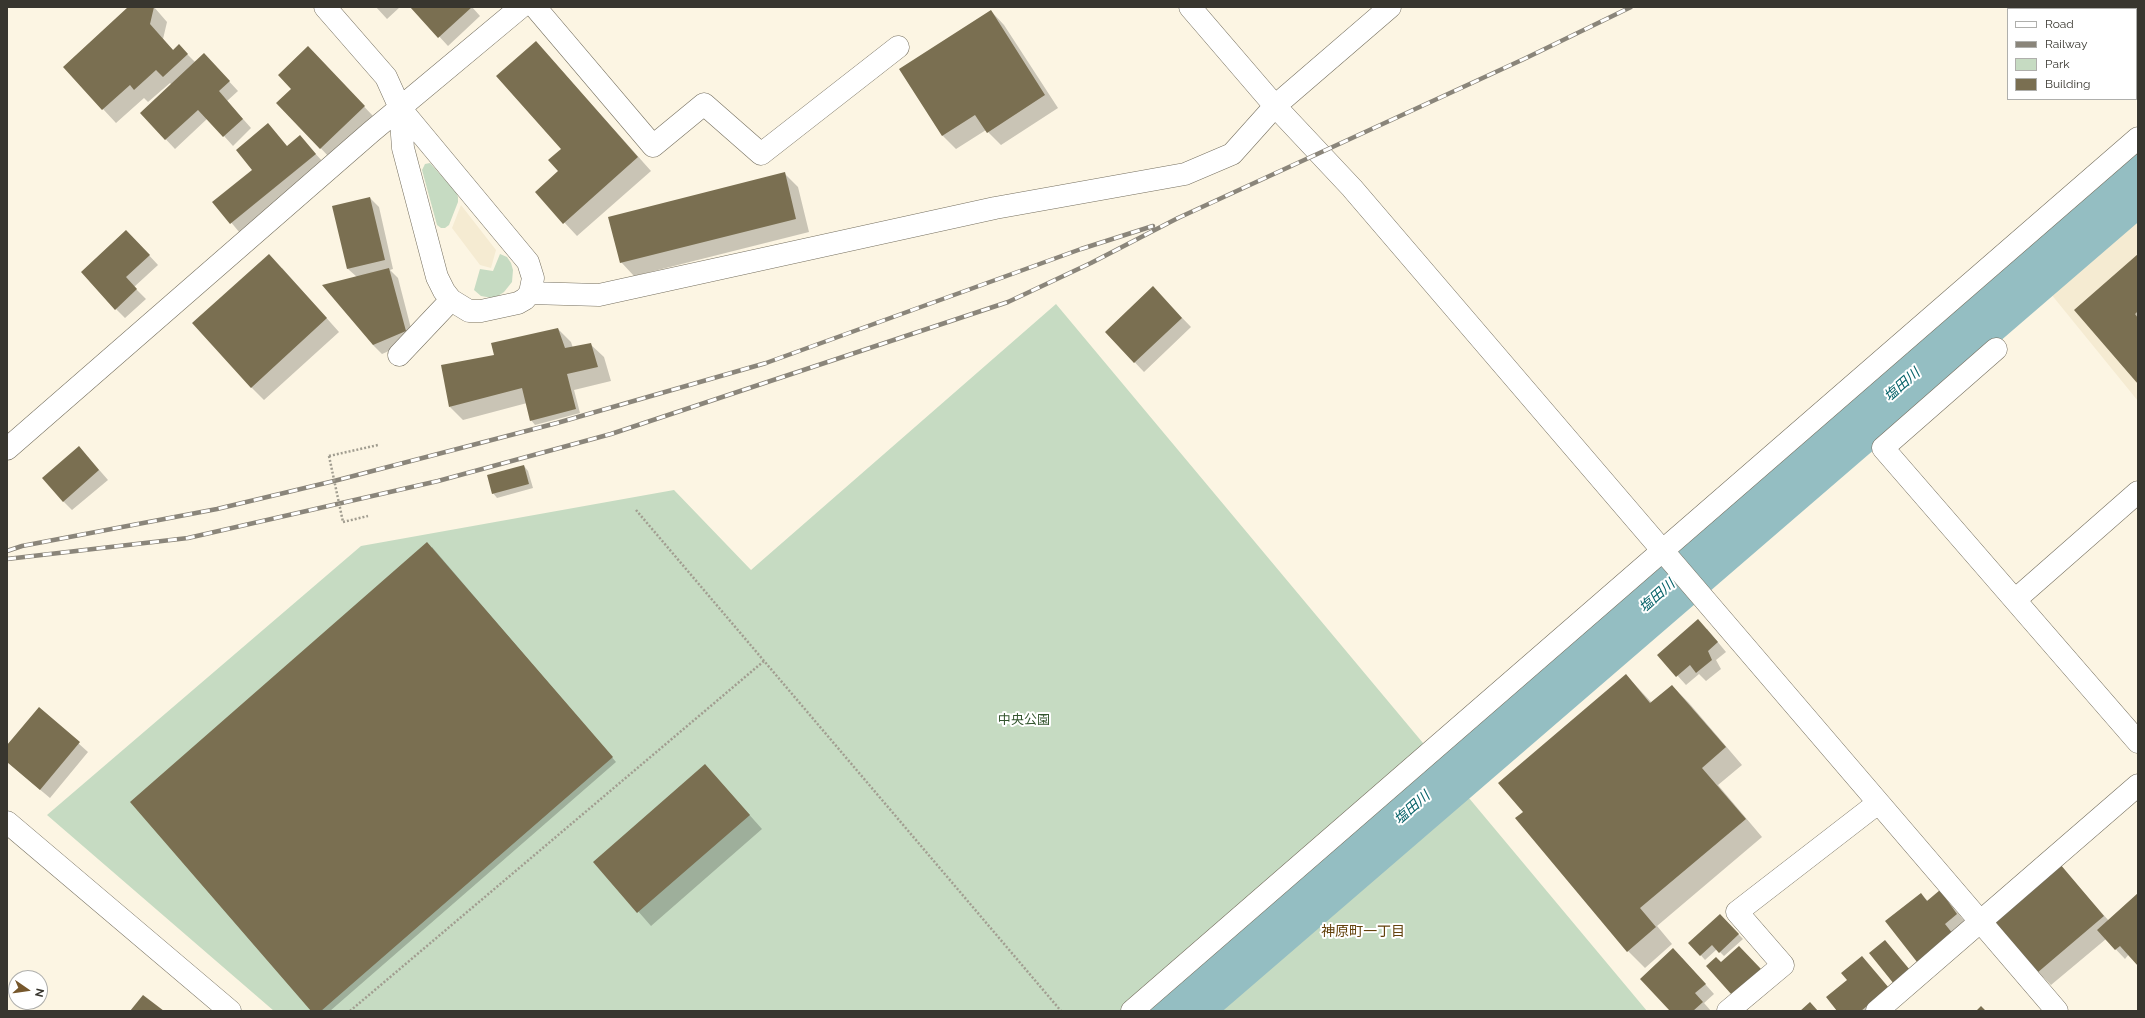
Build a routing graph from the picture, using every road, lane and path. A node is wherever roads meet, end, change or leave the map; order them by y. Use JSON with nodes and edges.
{"nodes":[{"id":1,"x":325,"y":7,"type":"edge"},
{"id":2,"x":521,"y":7,"type":"edge"},
{"id":3,"x":535,"y":7,"type":"edge"},
{"id":4,"x":1190,"y":7,"type":"edge"},
{"id":5,"x":1390,"y":7,"type":"edge"},
{"id":6,"x":898,"y":47,"type":"dead end"},
{"id":7,"x":1274,"y":106,"type":"junction"},
{"id":8,"x":400,"y":108,"type":"junction"},
{"id":9,"x":2138,"y":138,"type":"edge"},
{"id":10,"x":530,"y":293,"type":"junction"},
{"id":11,"x":451,"y":300,"type":"junction"},
{"id":12,"x":1996,"y":349,"type":"dead end"},
{"id":13,"x":399,"y":355,"type":"dead end"},
{"id":14,"x":378,"y":446,"type":"dead end"},
{"id":15,"x":7,"y":449,"type":"edge"},
{"id":16,"x":2138,"y":492,"type":"edge"},
{"id":17,"x":636,"y":510,"type":"dead end"},
{"id":18,"x":368,"y":516,"type":"dead end"},
{"id":19,"x":1667,"y":556,"type":"junction"},
{"id":20,"x":2015,"y":600,"type":"junction"},
{"id":21,"x":764,"y":660,"type":"junction"},
{"id":22,"x":2138,"y":742,"type":"edge"},
{"id":23,"x":2138,"y":785,"type":"edge"},
{"id":24,"x":1878,"y":802,"type":"junction"},
{"id":25,"x":7,"y":822,"type":"edge"},
{"id":26,"x":1981,"y":923,"type":"junction"},
{"id":27,"x":230,"y":1011,"type":"edge"},
{"id":28,"x":350,"y":1011,"type":"edge"},
{"id":29,"x":1061,"y":1011,"type":"edge"},
{"id":30,"x":1132,"y":1011,"type":"edge"},
{"id":31,"x":1728,"y":1011,"type":"edge"},
{"id":32,"x":1877,"y":1011,"type":"edge"},
{"id":33,"x":2057,"y":1011,"type":"edge"}],
"edges":[{"from":1,"to":8,"type":"street"},
{"from":2,"to":8,"type":"street"},
{"from":3,"to":6,"type":"street"},
{"from":4,"to":7,"type":"street"},
{"from":5,"to":7,"type":"street"},
{"from":7,"to":10,"type":"street"},
{"from":7,"to":19,"type":"street"},
{"from":8,"to":10,"type":"street"},
{"from":8,"to":11,"type":"street"},
{"from":8,"to":15,"type":"street"},
{"from":9,"to":19,"type":"street"},
{"from":10,"to":11,"type":"street"},
{"from":11,"to":13,"type":"street"},
{"from":12,"to":20,"type":"street"},
{"from":14,"to":18,"type":"path","bridge":true},
{"from":16,"to":20,"type":"street"},
{"from":17,"to":21,"type":"path"},
{"from":19,"to":24,"type":"street"},
{"from":19,"to":30,"type":"street"},
{"from":20,"to":22,"type":"street"},
{"from":21,"to":28,"type":"path"},
{"from":21,"to":29,"type":"path"},
{"from":23,"to":26,"type":"street"},
{"from":24,"to":26,"type":"street"},
{"from":24,"to":31,"type":"street"},
{"from":25,"to":27,"type":"street"},
{"from":26,"to":32,"type":"street"},
{"from":26,"to":33,"type":"street"}]}
